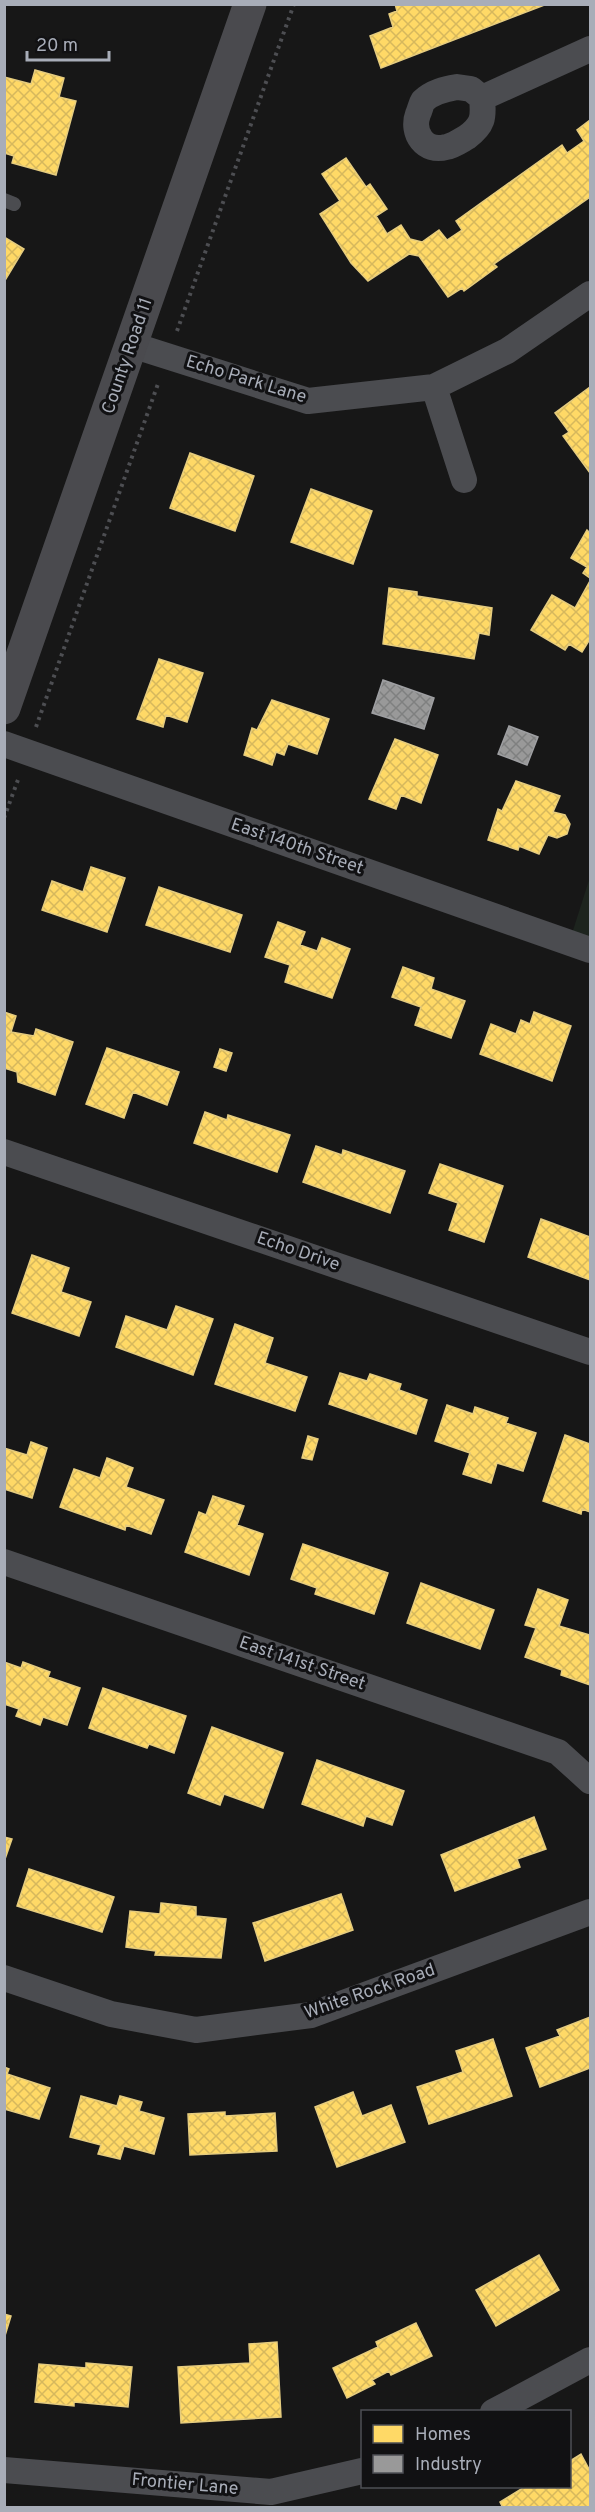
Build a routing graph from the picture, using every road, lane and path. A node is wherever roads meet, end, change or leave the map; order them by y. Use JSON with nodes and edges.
{"nodes":[{"id":1,"x":250,"y":4,"type":"edge"},
{"id":2,"x":294,"y":4,"type":"edge"},
{"id":3,"x":591,"y":49,"type":"edge"},
{"id":4,"x":482,"y":98,"type":"dead end"},
{"id":5,"x":591,"y":294,"type":"edge"},
{"id":6,"x":132,"y":345,"type":"junction"},
{"id":7,"x":168,"y":356,"type":"junction"},
{"id":8,"x":434,"y":387,"type":"junction"},
{"id":9,"x":464,"y":480,"type":"dead end"},
{"id":10,"x":4,"y":708,"type":"edge"},
{"id":11,"x":16,"y":748,"type":"edge"},
{"id":12,"x":4,"y":818,"type":"edge"},
{"id":13,"x":591,"y":950,"type":"edge"},
{"id":14,"x":4,"y":1152,"type":"edge"},
{"id":15,"x":591,"y":1352,"type":"edge"},
{"id":16,"x":4,"y":1562,"type":"edge"},
{"id":17,"x":591,"y":1781,"type":"edge"},
{"id":18,"x":591,"y":1912,"type":"edge"},
{"id":19,"x":4,"y":1978,"type":"edge"},
{"id":20,"x":591,"y":2360,"type":"edge"},
{"id":21,"x":497,"y":2410,"type":"edge"},
{"id":22,"x":4,"y":2470,"type":"edge"},
{"id":23,"x":361,"y":2471,"type":"edge"}],
"edges":[{"from":1,"to":6,"type":"street","name":"County Road 11"},
{"from":2,"to":7,"type":"path"},
{"from":3,"to":4,"type":"street"},
{"from":5,"to":8,"type":"street","name":"Echo Park Lane"},
{"from":6,"to":7,"type":"street","name":"Echo Park Lane"},
{"from":6,"to":10,"type":"street","name":"County Road 11"},
{"from":7,"to":8,"type":"street","name":"Echo Park Lane"},
{"from":7,"to":11,"type":"path"},
{"from":8,"to":9,"type":"street"},
{"from":11,"to":12,"type":"path"},
{"from":11,"to":13,"type":"street","name":"East 140th Street"},
{"from":14,"to":15,"type":"street","name":"Echo Drive"},
{"from":16,"to":17,"type":"street","name":"East 141st Street"},
{"from":18,"to":19,"type":"street","name":"White Rock Road"},
{"from":20,"to":21,"type":"street"},
{"from":22,"to":23,"type":"street","name":"Frontier Lane"}]}
